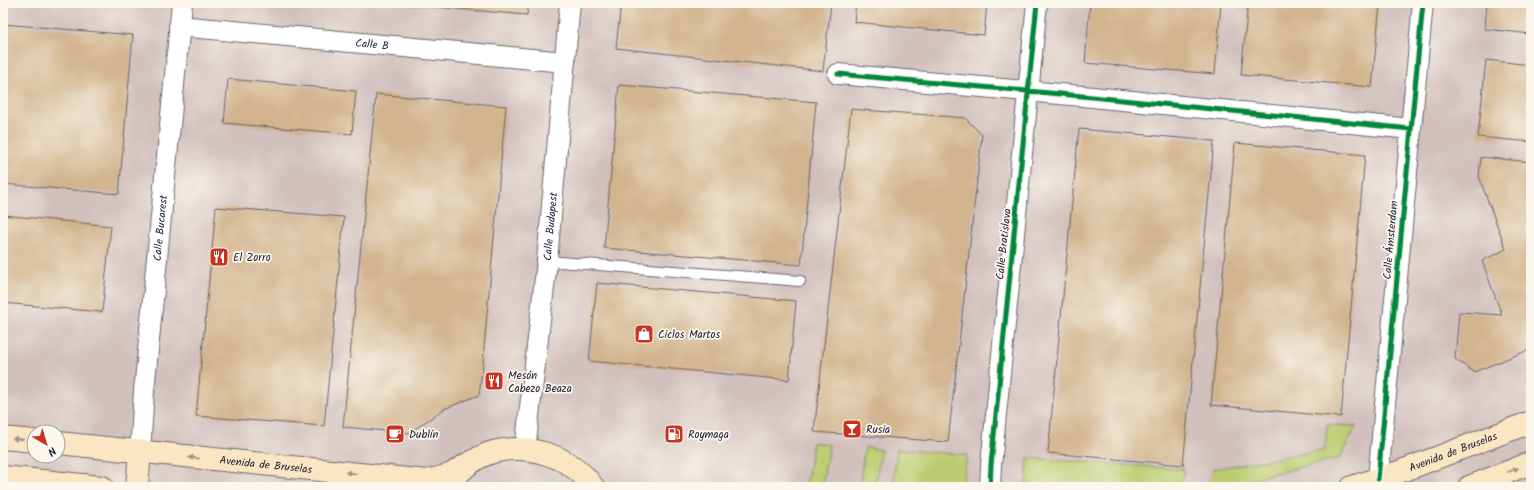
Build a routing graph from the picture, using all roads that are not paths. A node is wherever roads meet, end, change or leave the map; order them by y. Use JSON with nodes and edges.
{"nodes":[{"id":1,"x":182,"y":3,"type":"edge"},
{"id":2,"x":570,"y":3,"type":"edge"},
{"id":3,"x":1037,"y":3,"type":"edge"},
{"id":4,"x":1423,"y":3,"type":"edge"},
{"id":5,"x":179,"y":26,"type":"junction"},
{"id":6,"x":565,"y":62,"type":"junction"},
{"id":7,"x":838,"y":74,"type":"dead end"},
{"id":8,"x":1028,"y":91,"type":"junction"},
{"id":9,"x":1411,"y":129,"type":"junction"},
{"id":10,"x":547,"y":261,"type":"junction"},
{"id":11,"x":800,"y":281,"type":"dead end"},
{"id":12,"x":1531,"y":422,"type":"edge"},
{"id":13,"x":3,"y":438,"type":"edge"},
{"id":14,"x":26,"y":440,"type":"edge"},
{"id":15,"x":66,"y":444,"type":"edge"},
{"id":16,"x":525,"y":450,"type":"junction"},
{"id":17,"x":140,"y":452,"type":"junction"},
{"id":18,"x":469,"y":463,"type":"junction"},
{"id":19,"x":1531,"y":463,"type":"edge"},
{"id":20,"x":3,"y":477,"type":"edge"},
{"id":21,"x":1379,"y":483,"type":"edge"},
{"id":22,"x":593,"y":484,"type":"edge"},
{"id":23,"x":102,"y":487,"type":"edge"},
{"id":24,"x":137,"y":487,"type":"edge"},
{"id":25,"x":449,"y":487,"type":"edge"},
{"id":26,"x":990,"y":487,"type":"edge"},
{"id":27,"x":1352,"y":487,"type":"edge"},
{"id":28,"x":1469,"y":487,"type":"edge"}],
"edges":[{"from":1,"to":5,"type":"street","name":"Calle Bucarest"},
{"from":2,"to":6,"type":"street","name":"Calle Budapest"},
{"from":3,"to":8,"type":"street","name":"Calle Bratislava"},
{"from":4,"to":9,"type":"street","name":"Calle Ámsterdam"},
{"from":5,"to":6,"type":"street","name":"Calle B"},
{"from":5,"to":17,"type":"street","name":"Calle Bucarest"},
{"from":6,"to":10,"type":"street","name":"Calle Budapest"},
{"from":7,"to":8,"type":"street"},
{"from":8,"to":9,"type":"street"},
{"from":8,"to":26,"type":"street","name":"Calle Bratislava"},
{"from":9,"to":21,"type":"street","name":"Calle Ámsterdam"},
{"from":10,"to":11,"type":"lane"},
{"from":10,"to":16,"type":"street","name":"Calle Budapest"},
{"from":12,"to":21,"type":"main road","name":"Avenida de Bruselas"},
{"from":14,"to":13,"type":"main road","one_way":true},
{"from":15,"to":17,"type":"main road","name":"Avenida de Bruselas"},
{"from":16,"to":18,"type":"main road"},
{"from":16,"to":22,"type":"main road"},
{"from":18,"to":17,"type":"main road","name":"Avenida de Bruselas","one_way":true},
{"from":17,"to":24,"type":"main road"},
{"from":18,"to":25,"type":"main road"},
{"from":28,"to":19,"type":"main road","one_way":true},
{"from":20,"to":23,"type":"main road"},
{"from":21,"to":27,"type":"main road","name":"Avenida de Bruselas"}]}
